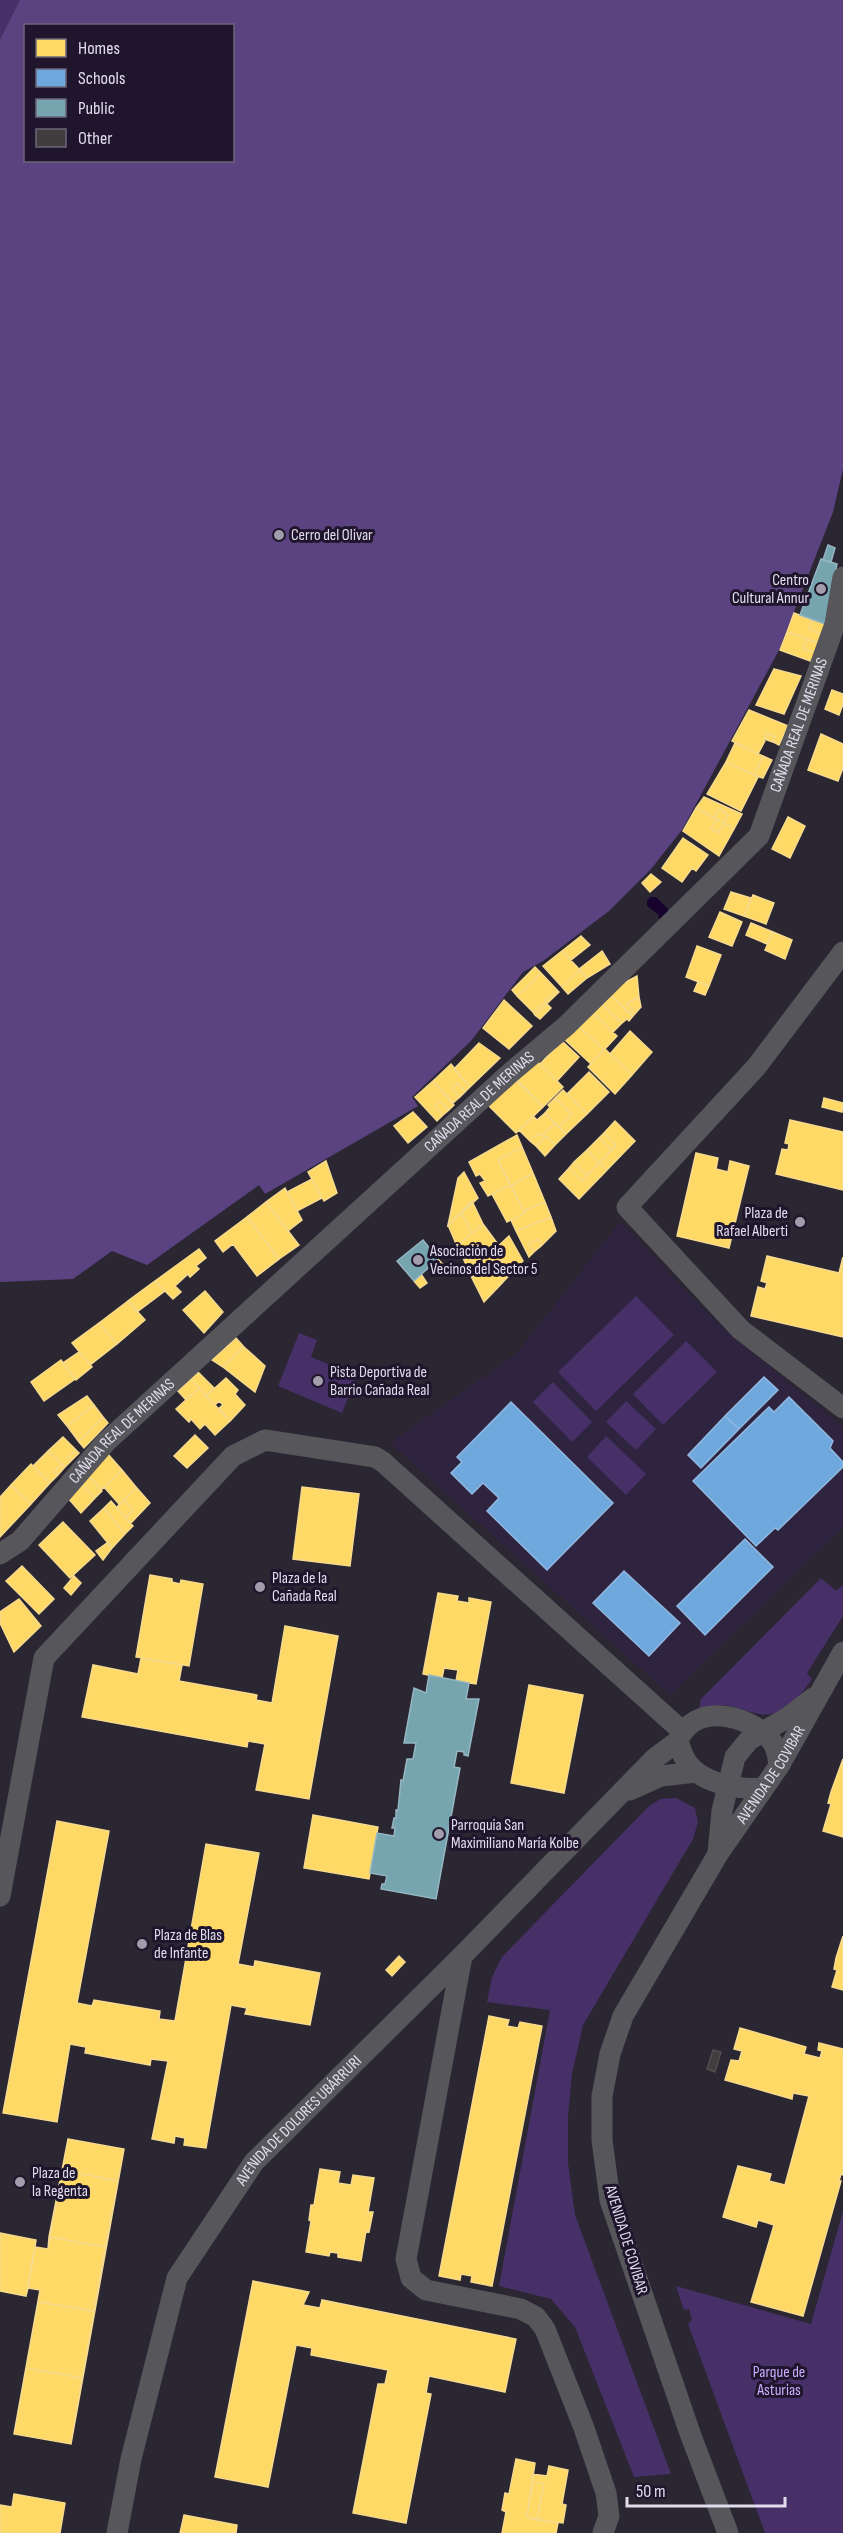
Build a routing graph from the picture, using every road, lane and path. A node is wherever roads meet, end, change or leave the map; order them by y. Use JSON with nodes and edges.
{"nodes":[{"id":1,"x":843,"y":577,"type":"edge"},
{"id":2,"x":843,"y":952,"type":"edge"},
{"id":3,"x":843,"y":1408,"type":"edge"},
{"id":4,"x":0,"y":1554,"type":"edge"},
{"id":5,"x":843,"y":1652,"type":"edge"},
{"id":6,"x":819,"y":1693,"type":"junction"},
{"id":7,"x":761,"y":1732,"type":"junction"},
{"id":8,"x":680,"y":1736,"type":"junction"},
{"id":9,"x":779,"y":1766,"type":"junction"},
{"id":10,"x":696,"y":1772,"type":"junction"},
{"id":11,"x":726,"y":1786,"type":"junction"},
{"id":12,"x":762,"y":1788,"type":"junction"},
{"id":13,"x":624,"y":1792,"type":"junction"},
{"id":14,"x":718,"y":1854,"type":"junction"},
{"id":15,"x":0,"y":1896,"type":"edge"},
{"id":16,"x":462,"y":1956,"type":"junction"},
{"id":17,"x":117,"y":2533,"type":"edge"},
{"id":18,"x":603,"y":2533,"type":"edge"},
{"id":19,"x":728,"y":2533,"type":"edge"}],
"edges":[{"from":1,"to":4,"type":"street","name":"CAÑADA REAL DE MERINAS"},
{"from":2,"to":3,"type":"street"},
{"from":5,"to":6,"type":"street","name":"AVENIDA DE COVIBAR"},
{"from":6,"to":7,"type":"street","name":"AVENIDA DE COVIBAR"},
{"from":6,"to":9,"type":"street","name":"AVENIDA DE COVIBAR"},
{"from":7,"to":8,"type":"street","name":"AVENIDA DE DOLORES UBÁRRURI"},
{"from":7,"to":9,"type":"street"},
{"from":7,"to":11,"type":"street","name":"AVENIDA DE COVIBAR"},
{"from":8,"to":10,"type":"street"},
{"from":8,"to":13,"type":"street","name":"AVENIDA DE DOLORES UBÁRRURI"},
{"from":8,"to":15,"type":"street"},
{"from":9,"to":12,"type":"street","name":"AVENIDA DE COVIBAR"},
{"from":10,"to":11,"type":"street"},
{"from":10,"to":13,"type":"street","name":"AVENIDA DE DOLORES UBÁRRURI"},
{"from":11,"to":12,"type":"street"},
{"from":11,"to":14,"type":"street","name":"AVENIDA DE COVIBAR"},
{"from":12,"to":14,"type":"street","name":"AVENIDA DE COVIBAR"},
{"from":13,"to":16,"type":"street","name":"AVENIDA DE DOLORES UBÁRRURI"},
{"from":14,"to":19,"type":"street","name":"AVENIDA DE COVIBAR"},
{"from":16,"to":17,"type":"street","name":"AVENIDA DE DOLORES UBÁRRURI"},
{"from":16,"to":18,"type":"street"}]}
